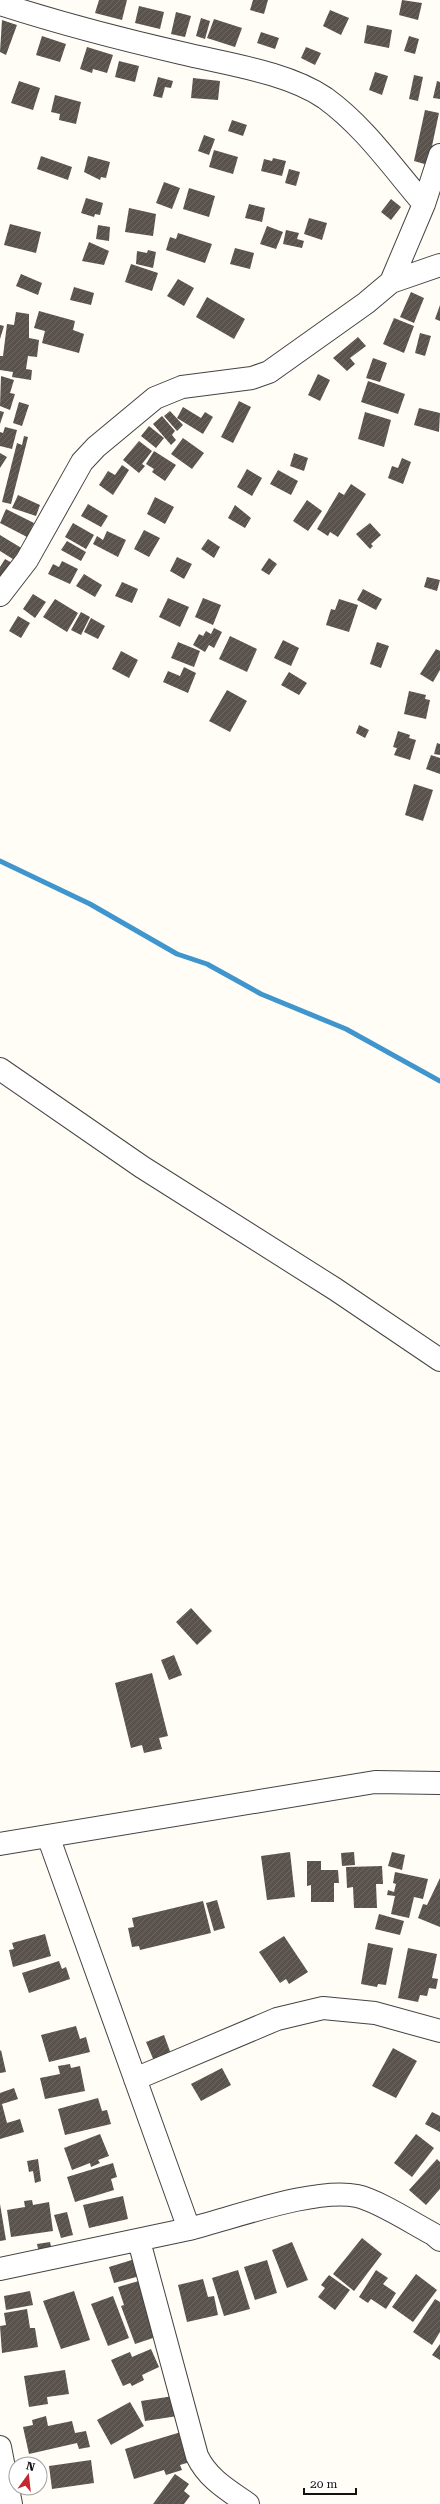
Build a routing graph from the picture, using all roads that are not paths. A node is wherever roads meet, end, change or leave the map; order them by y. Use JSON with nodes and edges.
{"nodes":[{"id":1,"x":0,"y":4,"type":"edge"},
{"id":2,"x":440,"y":156,"type":"edge"},
{"id":3,"x":424,"y":204,"type":"junction"},
{"id":4,"x":440,"y":265,"type":"edge"},
{"id":5,"x":391,"y":282,"type":"junction"},
{"id":6,"x":0,"y":595,"type":"edge"},
{"id":7,"x":0,"y":1068,"type":"edge"},
{"id":8,"x":440,"y":1360,"type":"edge"},
{"id":9,"x":440,"y":1783,"type":"edge"},
{"id":10,"x":48,"y":1836,"type":"junction"},
{"id":11,"x":0,"y":1844,"type":"edge"},
{"id":12,"x":440,"y":2031,"type":"edge"},
{"id":13,"x":135,"y":2078,"type":"junction"},
{"id":14,"x":189,"y":2229,"type":"junction"},
{"id":15,"x":438,"y":2234,"type":"edge"},
{"id":16,"x":139,"y":2241,"type":"junction"},
{"id":17,"x":0,"y":2269,"type":"edge"},
{"id":18,"x":0,"y":2447,"type":"edge"},
{"id":19,"x":12,"y":2504,"type":"edge"},
{"id":20,"x":248,"y":2504,"type":"edge"}],
"edges":[{"from":1,"to":3,"type":"street"},
{"from":2,"to":3,"type":"street"},
{"from":3,"to":5,"type":"street"},
{"from":4,"to":5,"type":"street"},
{"from":5,"to":6,"type":"street"},
{"from":7,"to":8,"type":"street"},
{"from":9,"to":10,"type":"street"},
{"from":10,"to":11,"type":"street"},
{"from":10,"to":13,"type":"street"},
{"from":12,"to":13,"type":"street"},
{"from":13,"to":14,"type":"street"},
{"from":14,"to":15,"type":"street"},
{"from":14,"to":16,"type":"street"},
{"from":16,"to":17,"type":"street"},
{"from":16,"to":20,"type":"street"},
{"from":18,"to":19,"type":"street"}]}
